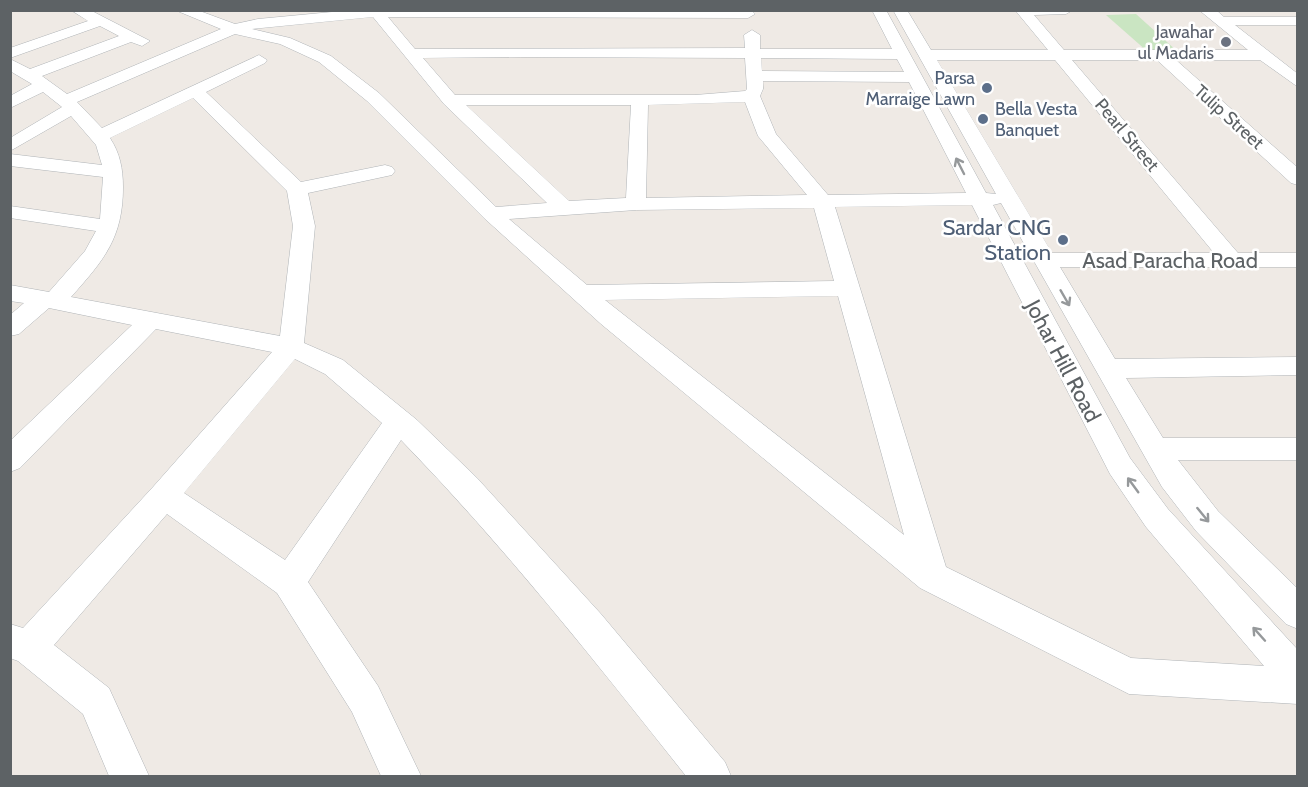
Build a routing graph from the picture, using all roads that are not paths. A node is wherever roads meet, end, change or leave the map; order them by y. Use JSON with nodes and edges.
{"nodes":[{"id":1,"x":78,"y":10,"type":"edge"},
{"id":2,"x":182,"y":10,"type":"edge"},
{"id":3,"x":879,"y":10,"type":"edge"},
{"id":4,"x":900,"y":10,"type":"edge"},
{"id":5,"x":1066,"y":10,"type":"edge"},
{"id":6,"x":1206,"y":10,"type":"edge"},
{"id":7,"x":1022,"y":11,"type":"edge"},
{"id":8,"x":374,"y":12,"type":"edge"},
{"id":9,"x":533,"y":12,"type":"edge"},
{"id":10,"x":748,"y":12,"type":"edge"},
{"id":11,"x":101,"y":21,"type":"junction"},
{"id":12,"x":1219,"y":21,"type":"junction"},
{"id":13,"x":1298,"y":21,"type":"edge"},
{"id":14,"x":234,"y":29,"type":"junction"},
{"id":15,"x":132,"y":36,"type":"junction"},
{"id":16,"x":521,"y":52,"type":"junction"},
{"id":17,"x":755,"y":52,"type":"junction"},
{"id":18,"x":10,"y":53,"type":"edge"},
{"id":19,"x":411,"y":54,"type":"junction"},
{"id":20,"x":173,"y":55,"type":"junction"},
{"id":21,"x":1161,"y":55,"type":"junction"},
{"id":22,"x":1264,"y":55,"type":"junction"},
{"id":23,"x":1062,"y":56,"type":"junction"},
{"id":24,"x":259,"y":60,"type":"dead end"},
{"id":25,"x":914,"y":62,"type":"junction"},
{"id":26,"x":10,"y":64,"type":"edge"},
{"id":27,"x":755,"y":76,"type":"junction"},
{"id":28,"x":37,"y":79,"type":"junction"},
{"id":29,"x":1298,"y":82,"type":"edge"},
{"id":30,"x":195,"y":90,"type":"junction"},
{"id":31,"x":751,"y":96,"type":"junction"},
{"id":32,"x":450,"y":100,"type":"junction"},
{"id":33,"x":640,"y":100,"type":"junction"},
{"id":34,"x":10,"y":103,"type":"edge"},
{"id":35,"x":69,"y":105,"type":"junction"},
{"id":36,"x":98,"y":137,"type":"junction"},
{"id":37,"x":10,"y":146,"type":"edge"},
{"id":38,"x":10,"y":160,"type":"edge"},
{"id":39,"x":386,"y":171,"type":"dead end"},
{"id":40,"x":112,"y":172,"type":"junction"},
{"id":41,"x":1298,"y":179,"type":"edge"},
{"id":42,"x":297,"y":189,"type":"junction"},
{"id":43,"x":977,"y":199,"type":"junction"},
{"id":44,"x":1009,"y":200,"type":"junction"},
{"id":45,"x":823,"y":202,"type":"junction"},
{"id":46,"x":636,"y":204,"type":"junction"},
{"id":47,"x":564,"y":208,"type":"junction"},
{"id":48,"x":10,"y":212,"type":"edge"},
{"id":49,"x":491,"y":214,"type":"junction"},
{"id":50,"x":109,"y":227,"type":"junction"},
{"id":51,"x":1043,"y":260,"type":"junction"},
{"id":52,"x":1232,"y":260,"type":"junction"},
{"id":53,"x":1298,"y":260,"type":"edge"},
{"id":54,"x":848,"y":288,"type":"junction"},
{"id":55,"x":10,"y":293,"type":"edge"},
{"id":56,"x":581,"y":293,"type":"junction"},
{"id":57,"x":49,"y":300,"type":"junction"},
{"id":58,"x":151,"y":320,"type":"junction"},
{"id":59,"x":10,"y":328,"type":"edge"},
{"id":60,"x":291,"y":347,"type":"junction"},
{"id":61,"x":1298,"y":366,"type":"edge"},
{"id":62,"x":1107,"y":369,"type":"junction"},
{"id":63,"x":398,"y":421,"type":"junction"},
{"id":64,"x":1155,"y":448,"type":"junction"},
{"id":65,"x":1298,"y":449,"type":"edge"},
{"id":66,"x":10,"y":460,"type":"edge"},
{"id":67,"x":164,"y":496,"type":"junction"},
{"id":68,"x":932,"y":577,"type":"junction"},
{"id":69,"x":289,"y":582,"type":"junction"},
{"id":70,"x":1298,"y":613,"type":"edge"},
{"id":71,"x":20,"y":644,"type":"edge"},
{"id":72,"x":1298,"y":678,"type":"edge"},
{"id":73,"x":1298,"y":686,"type":"edge"},
{"id":74,"x":129,"y":777,"type":"edge"},
{"id":75,"x":401,"y":777,"type":"edge"},
{"id":76,"x":711,"y":777,"type":"edge"}],
"edges":[{"from":1,"to":11,"type":"street"},
{"from":2,"to":14,"type":"street"},
{"from":3,"to":25,"type":"street","name":"Johar Hill Road"},
{"from":4,"to":25,"type":"street","name":"Johar Hill Road"},
{"from":5,"to":7,"type":"street"},
{"from":6,"to":12,"type":"street"},
{"from":7,"to":23,"type":"street","name":"Pearl Street"},
{"from":8,"to":9,"type":"street"},
{"from":8,"to":14,"type":"street"},
{"from":8,"to":19,"type":"street"},
{"from":9,"to":10,"type":"street"},
{"from":9,"to":16,"type":"street"},
{"from":10,"to":17,"type":"street"},
{"from":11,"to":15,"type":"street"},
{"from":11,"to":18,"type":"street"},
{"from":12,"to":13,"type":"street"},
{"from":12,"to":22,"type":"street"},
{"from":14,"to":20,"type":"street"},
{"from":14,"to":49,"type":"street"},
{"from":15,"to":20,"type":"street"},
{"from":15,"to":28,"type":"street"},
{"from":16,"to":17,"type":"street"},
{"from":16,"to":19,"type":"street"},
{"from":17,"to":25,"type":"street"},
{"from":17,"to":27,"type":"street"},
{"from":19,"to":32,"type":"street"},
{"from":20,"to":35,"type":"street"},
{"from":21,"to":22,"type":"street"},
{"from":21,"to":23,"type":"street"},
{"from":21,"to":41,"type":"street","name":"Tulip Street"},
{"from":22,"to":29,"type":"street"},
{"from":23,"to":25,"type":"street"},
{"from":23,"to":52,"type":"street","name":"Pearl Street"},
{"from":24,"to":30,"type":"street"},
{"from":25,"to":27,"type":"street"},
{"from":43,"to":25,"type":"street","name":"Johar Hill Road","one_way":true},
{"from":25,"to":44,"type":"street","name":"Johar Hill Road"},
{"from":26,"to":28,"type":"street"},
{"from":27,"to":31,"type":"street"},
{"from":28,"to":34,"type":"street"},
{"from":28,"to":35,"type":"street"},
{"from":30,"to":36,"type":"street"},
{"from":30,"to":42,"type":"street"},
{"from":31,"to":33,"type":"street"},
{"from":31,"to":45,"type":"street"},
{"from":32,"to":33,"type":"street"},
{"from":32,"to":47,"type":"street"},
{"from":33,"to":46,"type":"street"},
{"from":35,"to":36,"type":"street"},
{"from":35,"to":37,"type":"street"},
{"from":36,"to":40,"type":"street"},
{"from":38,"to":40,"type":"street"},
{"from":39,"to":42,"type":"street"},
{"from":40,"to":50,"type":"street"},
{"from":42,"to":60,"type":"street"},
{"from":43,"to":44,"type":"street"},
{"from":43,"to":45,"type":"street"},
{"from":72,"to":43,"type":"street","name":"Johar Hill Road","one_way":true},
{"from":44,"to":51,"type":"street","name":"Johar Hill Road"},
{"from":45,"to":46,"type":"street"},
{"from":45,"to":54,"type":"street"},
{"from":46,"to":47,"type":"street"},
{"from":47,"to":49,"type":"street"},
{"from":48,"to":50,"type":"street"},
{"from":49,"to":56,"type":"street"},
{"from":50,"to":57,"type":"street"},
{"from":51,"to":52,"type":"street","name":"Asad Paracha Road"},
{"from":51,"to":62,"type":"street","name":"Johar Hill Road","one_way":true},
{"from":52,"to":53,"type":"street","name":"Asad Paracha Road"},
{"from":54,"to":56,"type":"street"},
{"from":54,"to":68,"type":"street"},
{"from":55,"to":57,"type":"street"},
{"from":56,"to":68,"type":"street"},
{"from":57,"to":58,"type":"street"},
{"from":57,"to":59,"type":"street"},
{"from":58,"to":60,"type":"street"},
{"from":58,"to":66,"type":"street"},
{"from":60,"to":63,"type":"street"},
{"from":60,"to":67,"type":"street"},
{"from":61,"to":62,"type":"street"},
{"from":62,"to":64,"type":"street","name":"Johar Hill Road"},
{"from":63,"to":69,"type":"street"},
{"from":63,"to":76,"type":"street"},
{"from":64,"to":65,"type":"street"},
{"from":64,"to":70,"type":"street","name":"Johar Hill Road","one_way":true},
{"from":67,"to":69,"type":"street"},
{"from":67,"to":71,"type":"street"},
{"from":68,"to":73,"type":"street"},
{"from":69,"to":75,"type":"street"},
{"from":71,"to":74,"type":"street"}]}
